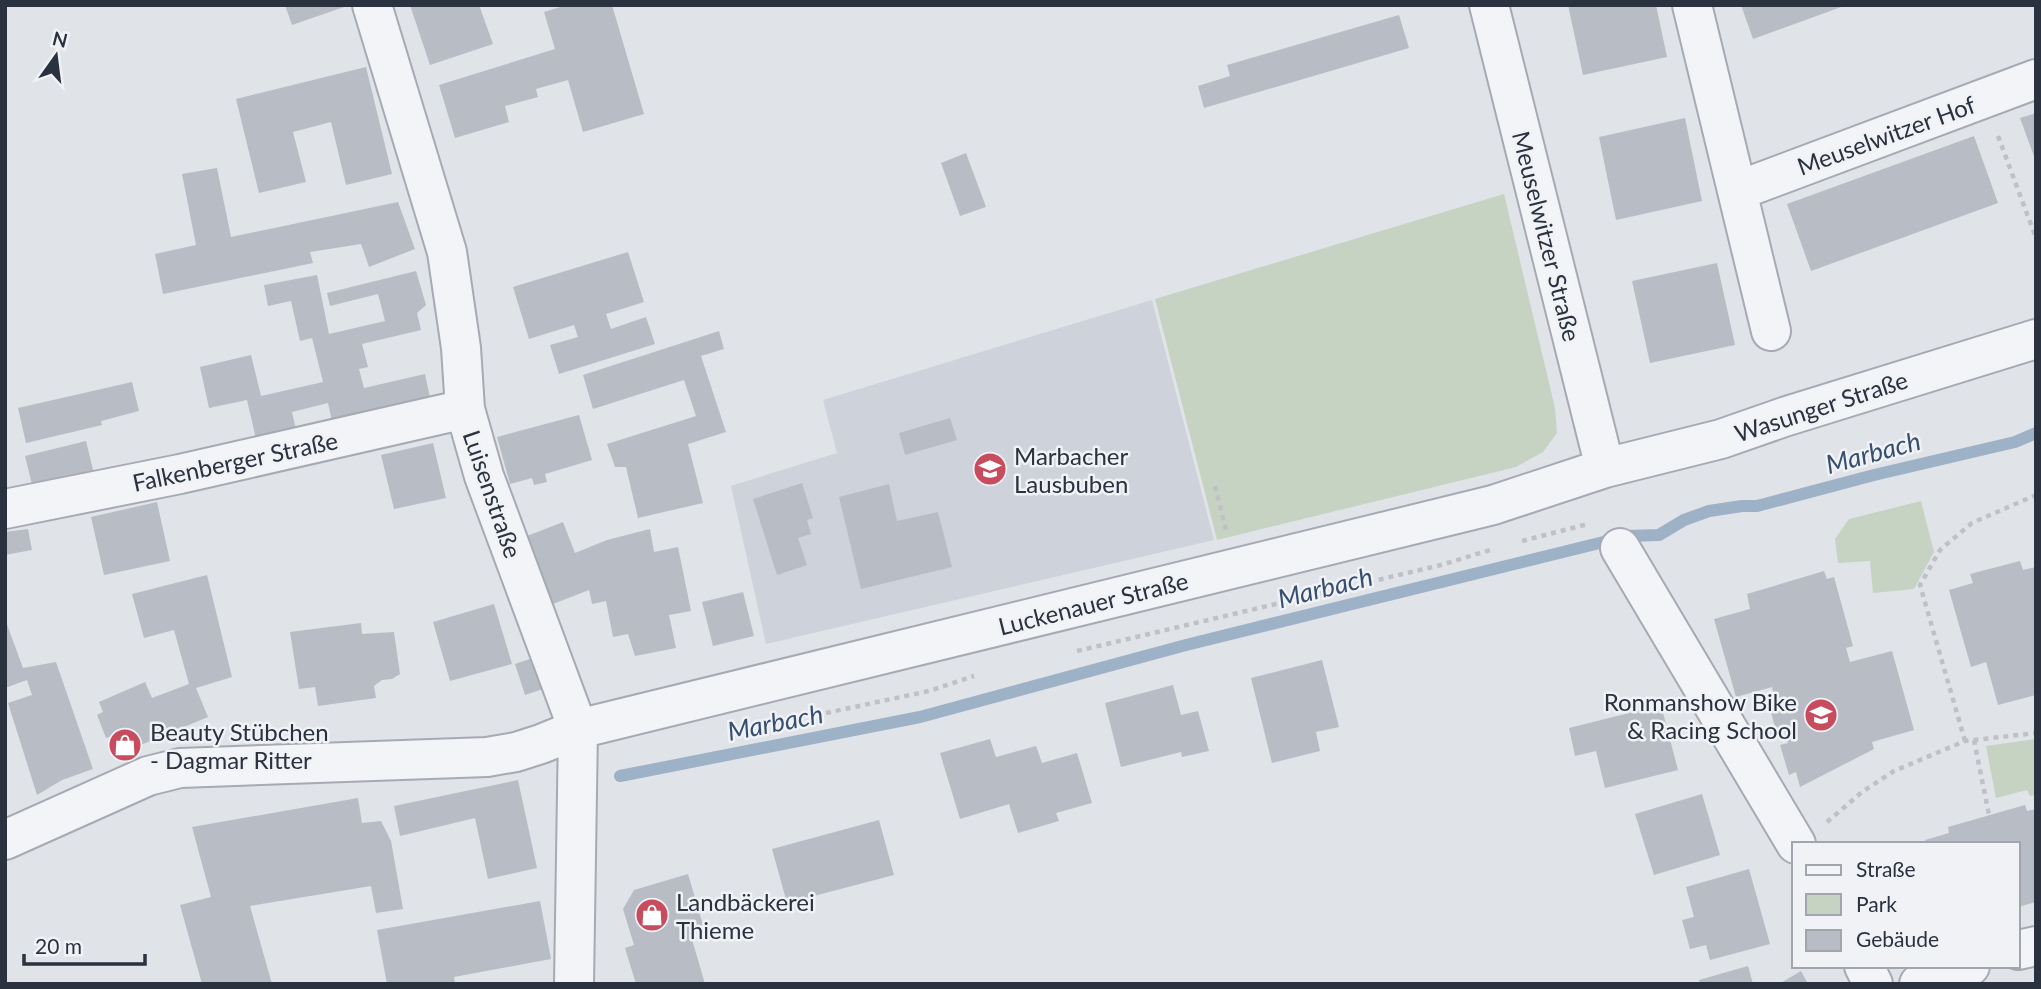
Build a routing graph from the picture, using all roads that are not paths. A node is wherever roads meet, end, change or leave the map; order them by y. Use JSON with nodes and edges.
{"nodes":[{"id":1,"x":372,"y":5,"type":"edge"},
{"id":2,"x":1489,"y":5,"type":"edge"},
{"id":3,"x":1692,"y":5,"type":"edge"},
{"id":4,"x":2036,"y":79,"type":"edge"},
{"id":5,"x":1737,"y":191,"type":"junction"},
{"id":6,"x":1772,"y":331,"type":"dead end"},
{"id":7,"x":2036,"y":339,"type":"edge"},
{"id":8,"x":465,"y":409,"type":"junction"},
{"id":9,"x":1605,"y":468,"type":"junction"},
{"id":10,"x":5,"y":509,"type":"edge"},
{"id":11,"x":1620,"y":548,"type":"dead end"},
{"id":12,"x":578,"y":729,"type":"junction"},
{"id":13,"x":1809,"y":835,"type":"edge"},
{"id":14,"x":5,"y":840,"type":"edge"},
{"id":15,"x":1865,"y":968,"type":"edge"},
{"id":16,"x":1964,"y":968,"type":"edge"},
{"id":17,"x":574,"y":984,"type":"edge"},
{"id":18,"x":1873,"y":984,"type":"edge"},
{"id":19,"x":1919,"y":984,"type":"edge"}],
"edges":[{"from":1,"to":8,"type":"street","name":"Luisenstraße"},
{"from":2,"to":9,"type":"street","name":"Meuselwitzer Straße"},
{"from":3,"to":5,"type":"street"},
{"from":4,"to":5,"type":"street","name":"Meuselwitzer Hof"},
{"from":5,"to":6,"type":"street"},
{"from":7,"to":9,"type":"street","name":"Wasunger Straße"},
{"from":8,"to":10,"type":"street","name":"Falkenberger Straße"},
{"from":8,"to":12,"type":"street","name":"Luisenstraße"},
{"from":9,"to":12,"type":"street","name":"Luckenauer Straße"},
{"from":11,"to":13,"type":"street"},
{"from":12,"to":14,"type":"street","name":"Luckenauer Straße"},
{"from":12,"to":17,"type":"street","name":"Luisenstraße"},
{"from":15,"to":18,"type":"street"},
{"from":16,"to":19,"type":"street"}]}
